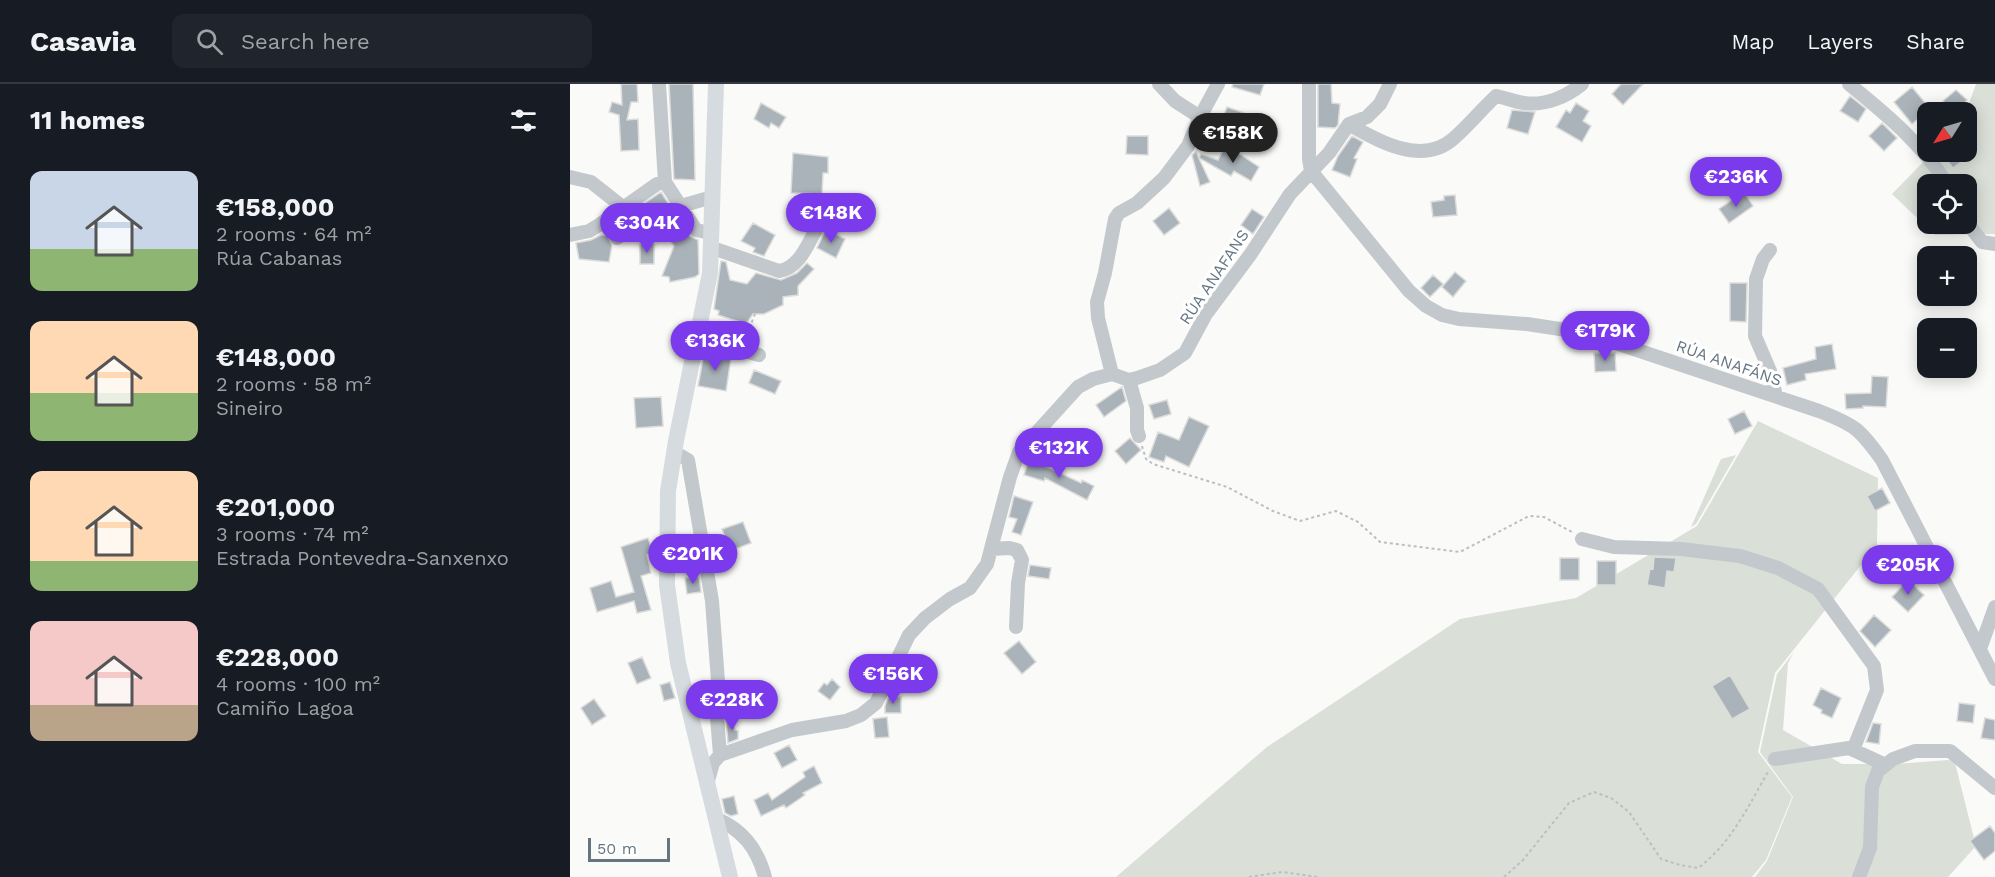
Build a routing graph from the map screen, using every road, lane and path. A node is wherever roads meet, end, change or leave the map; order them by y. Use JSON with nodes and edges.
{"nodes":[{"id":1,"x":660,"y":84,"type":"edge"},
{"id":2,"x":716,"y":84,"type":"edge"},
{"id":3,"x":1159,"y":84,"type":"edge"},
{"id":4,"x":1218,"y":84,"type":"edge"},
{"id":5,"x":1309,"y":84,"type":"edge"},
{"id":6,"x":1390,"y":84,"type":"edge"},
{"id":7,"x":1582,"y":84,"type":"edge"},
{"id":8,"x":1850,"y":84,"type":"edge"},
{"id":9,"x":1494,"y":90,"type":"edge"},
{"id":10,"x":1200,"y":117,"type":"junction"},
{"id":11,"x":1349,"y":124,"type":"junction"},
{"id":12,"x":1311,"y":171,"type":"junction"},
{"id":13,"x":1941,"y":174,"type":"edge"},
{"id":14,"x":570,"y":177,"type":"edge"},
{"id":15,"x":665,"y":182,"type":"junction"},
{"id":16,"x":712,"y":197,"type":"junction"},
{"id":17,"x":626,"y":206,"type":"junction"},
{"id":18,"x":681,"y":206,"type":"junction"},
{"id":19,"x":818,"y":226,"type":"dead end"},
{"id":20,"x":1976,"y":234,"type":"edge"},
{"id":21,"x":570,"y":236,"type":"edge"},
{"id":22,"x":616,"y":238,"type":"dead end"},
{"id":23,"x":710,"y":240,"type":"junction"},
{"id":24,"x":1995,"y":244,"type":"edge"},
{"id":25,"x":1770,"y":250,"type":"dead end"},
{"id":26,"x":755,"y":314,"type":"dead end"},
{"id":27,"x":697,"y":337,"type":"junction"},
{"id":28,"x":739,"y":349,"type":"junction"},
{"id":29,"x":759,"y":355,"type":"dead end"},
{"id":30,"x":1112,"y":374,"type":"junction"},
{"id":31,"x":1129,"y":380,"type":"junction"},
{"id":32,"x":1776,"y":396,"type":"junction"},
{"id":33,"x":1140,"y":436,"type":"joint"},
{"id":34,"x":674,"y":452,"type":"junction"},
{"id":35,"x":1582,"y":538,"type":"joint"},
{"id":36,"x":991,"y":549,"type":"junction"},
{"id":37,"x":1995,"y":607,"type":"edge"},
{"id":38,"x":1016,"y":627,"type":"dead end"},
{"id":39,"x":1980,"y":649,"type":"junction"},
{"id":40,"x":1995,"y":679,"type":"edge"},
{"id":41,"x":1853,"y":750,"type":"junction"},
{"id":42,"x":720,"y":755,"type":"junction"},
{"id":43,"x":1775,"y":759,"type":"joint"},
{"id":44,"x":1886,"y":765,"type":"junction"},
{"id":45,"x":707,"y":784,"type":"junction"},
{"id":46,"x":1995,"y":788,"type":"edge"},
{"id":47,"x":716,"y":818,"type":"junction"},
{"id":48,"x":730,"y":877,"type":"edge"},
{"id":49,"x":765,"y":877,"type":"edge"},
{"id":50,"x":1249,"y":877,"type":"edge"},
{"id":51,"x":1318,"y":877,"type":"edge"},
{"id":52,"x":1504,"y":877,"type":"edge"},
{"id":53,"x":1859,"y":877,"type":"edge"}],
"edges":[{"from":1,"to":15,"type":"street"},
{"from":2,"to":16,"type":"main road"},
{"from":3,"to":10,"type":"street"},
{"from":4,"to":10,"type":"street"},
{"from":5,"to":12,"type":"street"},
{"from":6,"to":11,"type":"street"},
{"from":7,"to":9,"type":"street"},
{"from":8,"to":13,"type":"street"},
{"from":9,"to":11,"type":"street"},
{"from":10,"to":30,"type":"street"},
{"from":11,"to":12,"type":"street","name":"RÚA ANAFANS"},
{"from":12,"to":31,"type":"street","name":"RÚA ANAFANS"},
{"from":12,"to":32,"type":"street","name":"RÚA ANAFÁNS"},
{"from":14,"to":17,"type":"street"},
{"from":15,"to":17,"type":"street"},
{"from":15,"to":18,"type":"street"},
{"from":16,"to":18,"type":"street"},
{"from":16,"to":23,"type":"main road"},
{"from":17,"to":21,"type":"street"},
{"from":17,"to":22,"type":"street"},
{"from":18,"to":23,"type":"street"},
{"from":19,"to":23,"type":"street"},
{"from":20,"to":24,"type":"street"},
{"from":23,"to":27,"type":"main road"},
{"from":25,"to":32,"type":"street"},
{"from":26,"to":28,"type":"path"},
{"from":27,"to":28,"type":"street"},
{"from":27,"to":34,"type":"main road"},
{"from":28,"to":29,"type":"street"},
{"from":30,"to":31,"type":"street"},
{"from":30,"to":36,"type":"street"},
{"from":31,"to":33,"type":"street"},
{"from":32,"to":39,"type":"street","name":"RÚA ANAFÁNS"},
{"from":33,"to":35,"type":"path"},
{"from":34,"to":42,"type":"street"},
{"from":34,"to":45,"type":"main road"},
{"from":35,"to":41,"type":"street"},
{"from":36,"to":38,"type":"street"},
{"from":36,"to":42,"type":"street"},
{"from":37,"to":39,"type":"street"},
{"from":39,"to":40,"type":"street","name":"RÚA ANAFÁNS"},
{"from":41,"to":43,"type":"street"},
{"from":41,"to":44,"type":"street"},
{"from":42,"to":45,"type":"street"},
{"from":43,"to":52,"type":"path"},
{"from":44,"to":46,"type":"street"},
{"from":44,"to":53,"type":"street"},
{"from":45,"to":47,"type":"main road"},
{"from":47,"to":48,"type":"main road"},
{"from":47,"to":49,"type":"street"},
{"from":50,"to":51,"type":"path"}]}
